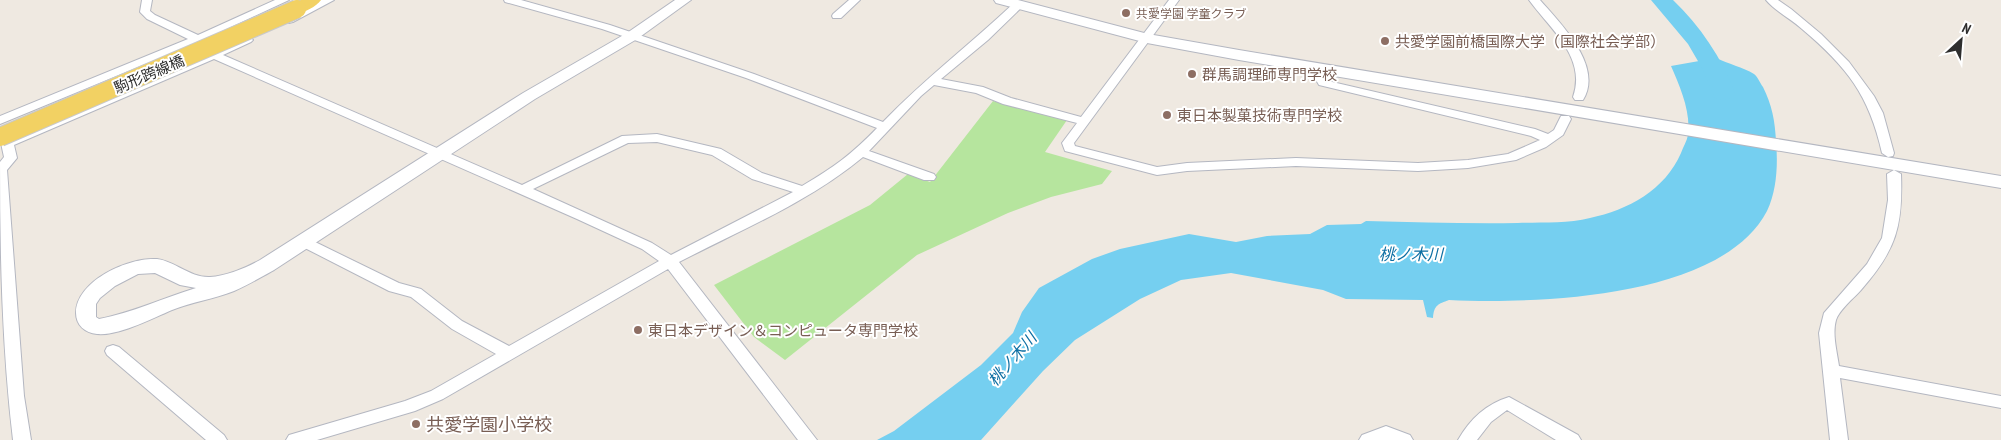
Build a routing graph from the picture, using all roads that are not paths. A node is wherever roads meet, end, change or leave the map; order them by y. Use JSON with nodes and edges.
{"nodes":[{"id":1,"x":147,"y":0,"type":"edge"},
{"id":2,"x":313,"y":0,"type":"edge"},
{"id":3,"x":329,"y":0,"type":"edge"},
{"id":4,"x":509,"y":0,"type":"edge"},
{"id":5,"x":684,"y":0,"type":"edge"},
{"id":6,"x":855,"y":0,"type":"edge"},
{"id":7,"x":1001,"y":0,"type":"edge"},
{"id":8,"x":1174,"y":0,"type":"edge"},
{"id":9,"x":1534,"y":0,"type":"edge"},
{"id":10,"x":1771,"y":0,"type":"edge"},
{"id":11,"x":291,"y":4,"type":"edge"},
{"id":12,"x":1018,"y":5,"type":"junction"},
{"id":13,"x":837,"y":16,"type":"dead end"},
{"id":14,"x":632,"y":36,"type":"junction"},
{"id":15,"x":1146,"y":38,"type":"junction"},
{"id":16,"x":197,"y":39,"type":"junction"},
{"id":17,"x":214,"y":55,"type":"junction"},
{"id":18,"x":1315,"y":68,"type":"junction"},
{"id":19,"x":933,"y":81,"type":"junction"},
{"id":20,"x":1579,"y":97,"type":"dead end"},
{"id":21,"x":1565,"y":119,"type":"dead end"},
{"id":22,"x":0,"y":120,"type":"edge"},
{"id":23,"x":1084,"y":121,"type":"junction"},
{"id":24,"x":885,"y":127,"type":"junction"},
{"id":25,"x":2,"y":136,"type":"edge"},
{"id":26,"x":1548,"y":139,"type":"junction"},
{"id":27,"x":860,"y":152,"type":"junction"},
{"id":28,"x":1888,"y":154,"type":"dead end"},
{"id":29,"x":439,"y":155,"type":"junction"},
{"id":30,"x":1894,"y":174,"type":"dead end"},
{"id":31,"x":929,"y":177,"type":"dead end"},
{"id":32,"x":2001,"y":182,"type":"edge"},
{"id":33,"x":521,"y":190,"type":"junction"},
{"id":34,"x":803,"y":192,"type":"junction"},
{"id":35,"x":304,"y":242,"type":"junction"},
{"id":36,"x":670,"y":261,"type":"junction"},
{"id":37,"x":251,"y":273,"type":"junction"},
{"id":38,"x":114,"y":351,"type":"dead end"},
{"id":39,"x":510,"y":353,"type":"junction"},
{"id":40,"x":1832,"y":372,"type":"junction"},
{"id":41,"x":2001,"y":402,"type":"edge"},
{"id":42,"x":22,"y":440,"type":"edge"},
{"id":43,"x":218,"y":440,"type":"edge"},
{"id":44,"x":295,"y":440,"type":"edge"},
{"id":45,"x":808,"y":440,"type":"edge"},
{"id":46,"x":1368,"y":440,"type":"edge"},
{"id":47,"x":1404,"y":440,"type":"edge"},
{"id":48,"x":1467,"y":440,"type":"edge"},
{"id":49,"x":1571,"y":440,"type":"edge"},
{"id":50,"x":1839,"y":440,"type":"edge"}],
"edges":[{"from":1,"to":16,"type":"street"},
{"from":2,"to":11,"type":"main road","name":"駒形跨線橋"},
{"from":3,"to":17,"type":"street"},
{"from":4,"to":14,"type":"street"},
{"from":5,"to":14,"type":"street"},
{"from":6,"to":13,"type":"street"},
{"from":7,"to":12,"type":"street"},
{"from":8,"to":15,"type":"street"},
{"from":9,"to":20,"type":"street"},
{"from":10,"to":28,"type":"street"},
{"from":11,"to":16,"type":"street"},
{"from":11,"to":25,"type":"main road","name":"駒形跨線橋","bridge":true},
{"from":12,"to":15,"type":"street"},
{"from":12,"to":19,"type":"street"},
{"from":14,"to":24,"type":"street"},
{"from":14,"to":29,"type":"street"},
{"from":15,"to":18,"type":"street"},
{"from":15,"to":23,"type":"street"},
{"from":16,"to":17,"type":"street"},
{"from":16,"to":22,"type":"street"},
{"from":17,"to":25,"type":"street"},
{"from":17,"to":29,"type":"street"},
{"from":18,"to":26,"type":"street"},
{"from":18,"to":32,"type":"street"},
{"from":19,"to":23,"type":"street"},
{"from":19,"to":24,"type":"street"},
{"from":21,"to":26,"type":"street"},
{"from":23,"to":26,"type":"street"},
{"from":24,"to":27,"type":"street"},
{"from":25,"to":42,"type":"street"},
{"from":27,"to":31,"type":"street"},
{"from":27,"to":34,"type":"street"},
{"from":29,"to":33,"type":"street"},
{"from":29,"to":35,"type":"street"},
{"from":30,"to":40,"type":"street"},
{"from":33,"to":34,"type":"street"},
{"from":33,"to":36,"type":"street"},
{"from":34,"to":36,"type":"street"},
{"from":35,"to":37,"type":"street"},
{"from":35,"to":39,"type":"street"},
{"from":36,"to":39,"type":"street"},
{"from":36,"to":45,"type":"street"},
{"from":37,"to":37,"type":"street"},
{"from":38,"to":43,"type":"street"},
{"from":39,"to":44,"type":"street"},
{"from":40,"to":41,"type":"street"},
{"from":40,"to":50,"type":"street"},
{"from":46,"to":47,"type":"street"},
{"from":48,"to":49,"type":"street"}]}
